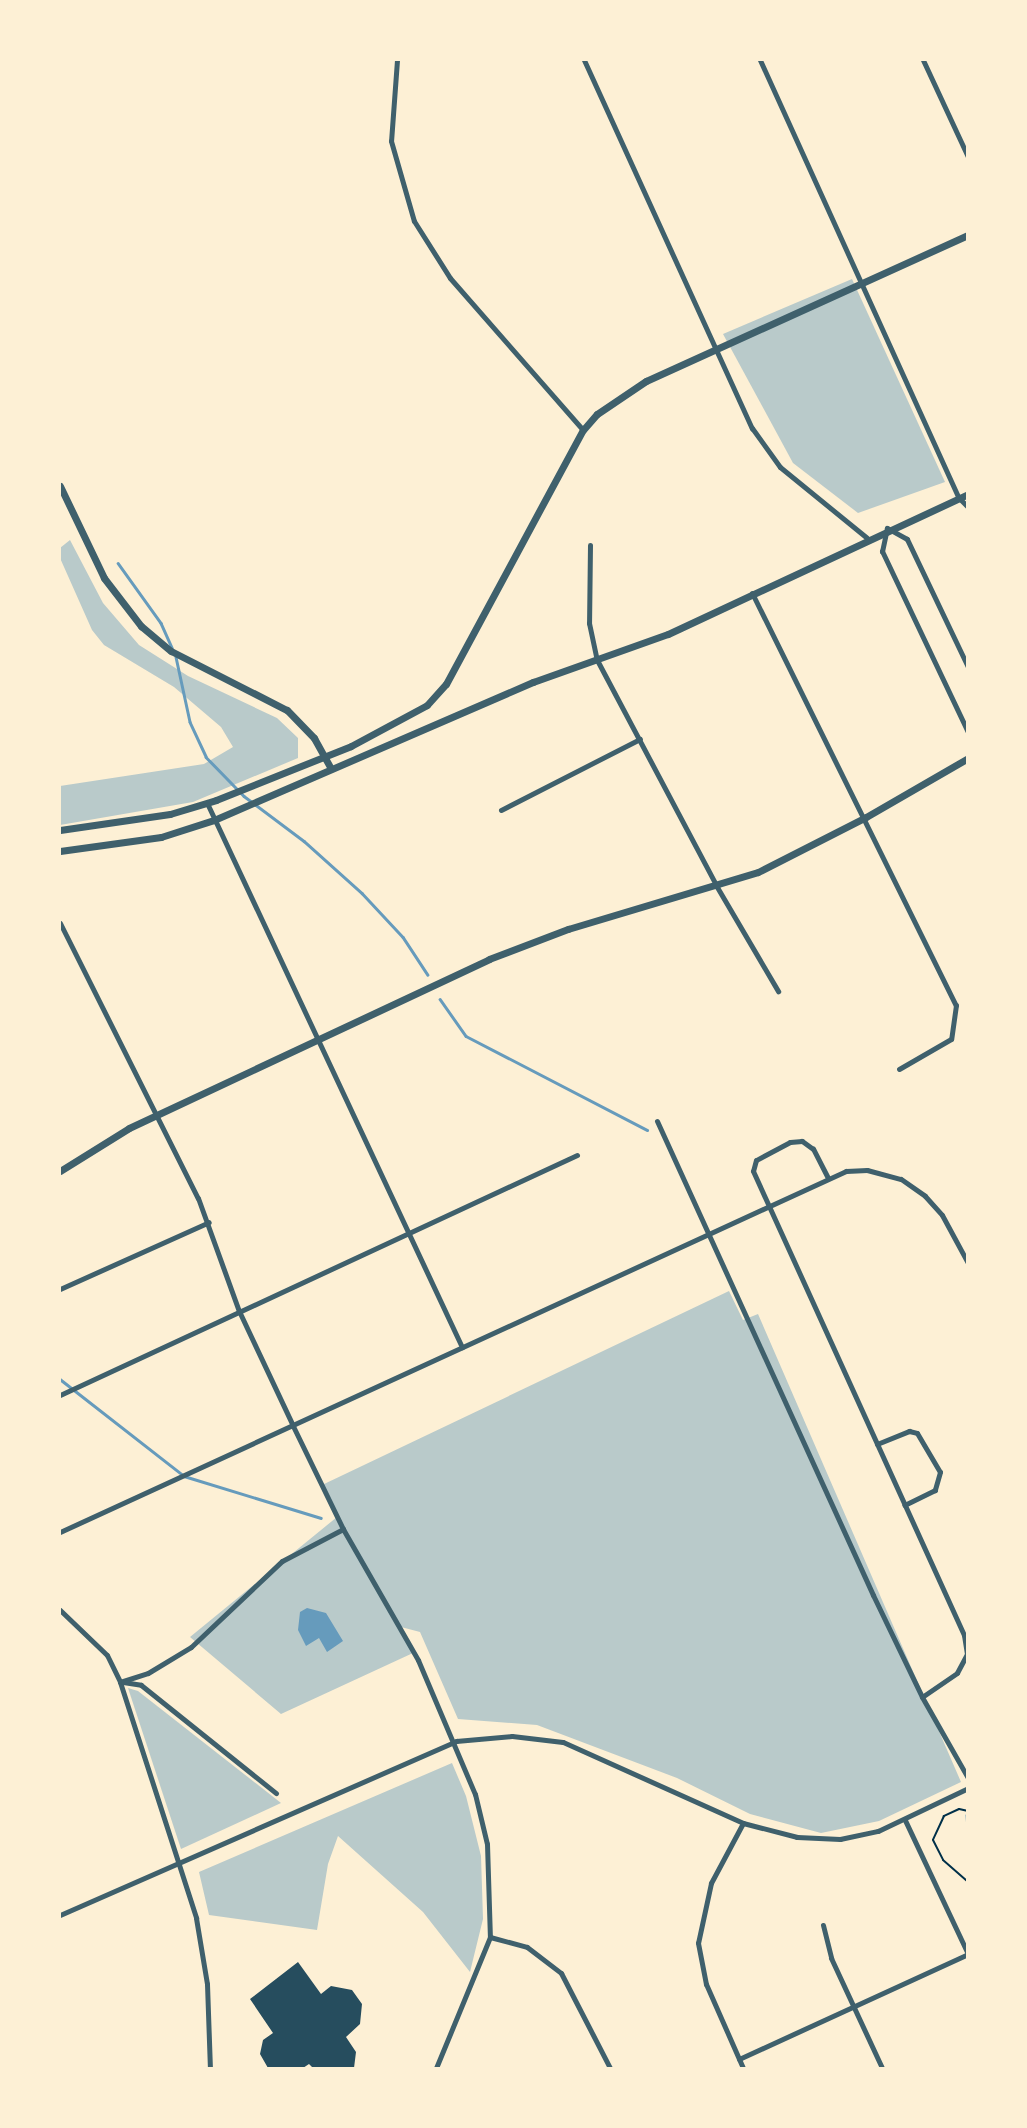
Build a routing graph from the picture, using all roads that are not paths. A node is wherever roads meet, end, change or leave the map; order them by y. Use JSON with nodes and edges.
{"nodes":[{"id":1,"x":397,"y":60,"type":"edge"},
{"id":2,"x":584,"y":60,"type":"edge"},
{"id":3,"x":760,"y":60,"type":"edge"},
{"id":4,"x":923,"y":60,"type":"edge"},
{"id":5,"x":968,"y":157,"type":"edge"},
{"id":6,"x":968,"y":235,"type":"edge"},
{"id":7,"x":860,"y":283,"type":"junction"},
{"id":8,"x":715,"y":349,"type":"junction"},
{"id":9,"x":583,"y":429,"type":"junction"},
{"id":10,"x":60,"y":486,"type":"edge"},
{"id":11,"x":968,"y":494,"type":"edge"},
{"id":12,"x":959,"y":498,"type":"junction"},
{"id":13,"x":968,"y":507,"type":"edge"},
{"id":14,"x":887,"y":528,"type":"junction"},
{"id":15,"x":867,"y":537,"type":"junction"},
{"id":16,"x":590,"y":545,"type":"dead end"},
{"id":17,"x":752,"y":593,"type":"junction"},
{"id":18,"x":597,"y":660,"type":"junction"},
{"id":19,"x":968,"y":667,"type":"edge"},
{"id":20,"x":968,"y":732,"type":"edge"},
{"id":21,"x":640,"y":739,"type":"junction"},
{"id":22,"x":325,"y":756,"type":"junction"},
{"id":23,"x":968,"y":758,"type":"edge"},
{"id":24,"x":331,"y":769,"type":"junction"},
{"id":25,"x":207,"y":803,"type":"junction"},
{"id":26,"x":501,"y":810,"type":"dead end"},
{"id":27,"x":866,"y":817,"type":"junction"},
{"id":28,"x":214,"y":820,"type":"junction"},
{"id":29,"x":60,"y":830,"type":"edge"},
{"id":30,"x":60,"y":851,"type":"edge"},
{"id":31,"x":717,"y":887,"type":"junction"},
{"id":32,"x":60,"y":923,"type":"edge"},
{"id":33,"x":778,"y":991,"type":"dead end"},
{"id":34,"x":322,"y":1040,"type":"junction"},
{"id":35,"x":899,"y":1069,"type":"dead end"},
{"id":36,"x":154,"y":1116,"type":"junction"},
{"id":37,"x":657,"y":1121,"type":"dead end"},
{"id":38,"x":576,"y":1155,"type":"dead end"},
{"id":39,"x":60,"y":1171,"type":"edge"},
{"id":40,"x":828,"y":1178,"type":"junction"},
{"id":41,"x":766,"y":1207,"type":"junction"},
{"id":42,"x":209,"y":1222,"type":"junction"},
{"id":43,"x":411,"y":1233,"type":"junction"},
{"id":44,"x":708,"y":1234,"type":"junction"},
{"id":45,"x":968,"y":1263,"type":"edge"},
{"id":46,"x":60,"y":1289,"type":"edge"},
{"id":47,"x":240,"y":1311,"type":"junction"},
{"id":48,"x":463,"y":1347,"type":"junction"},
{"id":49,"x":60,"y":1395,"type":"edge"},
{"id":50,"x":293,"y":1426,"type":"junction"},
{"id":51,"x":877,"y":1444,"type":"junction"},
{"id":52,"x":904,"y":1505,"type":"junction"},
{"id":53,"x":344,"y":1529,"type":"junction"},
{"id":54,"x":60,"y":1532,"type":"edge"},
{"id":55,"x":60,"y":1609,"type":"edge"},
{"id":56,"x":120,"y":1682,"type":"junction"},
{"id":57,"x":922,"y":1697,"type":"junction"},
{"id":58,"x":456,"y":1741,"type":"junction"},
{"id":59,"x":968,"y":1778,"type":"edge"},
{"id":60,"x":968,"y":1788,"type":"edge"},
{"id":61,"x":276,"y":1793,"type":"dead end"},
{"id":62,"x":905,"y":1820,"type":"junction"},
{"id":63,"x":743,"y":1822,"type":"junction"},
{"id":64,"x":177,"y":1861,"type":"junction"},
{"id":65,"x":60,"y":1915,"type":"edge"},
{"id":66,"x":823,"y":1926,"type":"dead end"},
{"id":67,"x":490,"y":1937,"type":"junction"},
{"id":68,"x":968,"y":1954,"type":"edge"},
{"id":69,"x":853,"y":2007,"type":"junction"},
{"id":70,"x":739,"y":2059,"type":"junction"},
{"id":71,"x":210,"y":2068,"type":"edge"},
{"id":72,"x":436,"y":2068,"type":"edge"},
{"id":73,"x":610,"y":2068,"type":"edge"},
{"id":74,"x":743,"y":2068,"type":"edge"},
{"id":75,"x":882,"y":2068,"type":"edge"}],
"edges":[{"from":1,"to":9,"type":"street"},
{"from":2,"to":8,"type":"street"},
{"from":3,"to":7,"type":"street"},
{"from":4,"to":5,"type":"street"},
{"from":6,"to":7,"type":"street"},
{"from":7,"to":8,"type":"street"},
{"from":7,"to":12,"type":"street"},
{"from":8,"to":9,"type":"street"},
{"from":8,"to":15,"type":"street"},
{"from":9,"to":22,"type":"street"},
{"from":10,"to":22,"type":"street"},
{"from":11,"to":12,"type":"street"},
{"from":12,"to":13,"type":"street"},
{"from":12,"to":14,"type":"street"},
{"from":14,"to":15,"type":"street"},
{"from":14,"to":19,"type":"street"},
{"from":14,"to":20,"type":"street"},
{"from":15,"to":17,"type":"street"},
{"from":16,"to":18,"type":"street"},
{"from":17,"to":18,"type":"street"},
{"from":17,"to":27,"type":"street"},
{"from":18,"to":21,"type":"street"},
{"from":18,"to":24,"type":"street"},
{"from":21,"to":26,"type":"street"},
{"from":21,"to":31,"type":"street"},
{"from":22,"to":24,"type":"street"},
{"from":22,"to":25,"type":"street"},
{"from":23,"to":27,"type":"street"},
{"from":24,"to":28,"type":"street"},
{"from":25,"to":28,"type":"street"},
{"from":25,"to":29,"type":"street"},
{"from":27,"to":31,"type":"street"},
{"from":27,"to":35,"type":"street"},
{"from":28,"to":30,"type":"street"},
{"from":28,"to":34,"type":"street"},
{"from":31,"to":33,"type":"street"},
{"from":31,"to":34,"type":"street"},
{"from":32,"to":36,"type":"street"},
{"from":34,"to":36,"type":"street"},
{"from":34,"to":43,"type":"street"},
{"from":36,"to":39,"type":"street"},
{"from":36,"to":42,"type":"street"},
{"from":37,"to":44,"type":"street"},
{"from":38,"to":43,"type":"street"},
{"from":40,"to":41,"type":"street"},
{"from":40,"to":41,"type":"street"},
{"from":40,"to":45,"type":"street"},
{"from":41,"to":44,"type":"street"},
{"from":41,"to":51,"type":"street"},
{"from":42,"to":46,"type":"street"},
{"from":42,"to":47,"type":"street"},
{"from":43,"to":47,"type":"street"},
{"from":43,"to":48,"type":"street"},
{"from":44,"to":48,"type":"street"},
{"from":44,"to":57,"type":"street"},
{"from":47,"to":49,"type":"street"},
{"from":47,"to":50,"type":"street"},
{"from":48,"to":50,"type":"street"},
{"from":50,"to":53,"type":"street"},
{"from":50,"to":54,"type":"street"},
{"from":51,"to":52,"type":"street"},
{"from":51,"to":52,"type":"street"},
{"from":52,"to":57,"type":"street"},
{"from":53,"to":56,"type":"street"},
{"from":53,"to":58,"type":"street"},
{"from":55,"to":56,"type":"street"},
{"from":56,"to":61,"type":"street"},
{"from":56,"to":64,"type":"street"},
{"from":57,"to":59,"type":"street"},
{"from":58,"to":63,"type":"street"},
{"from":58,"to":64,"type":"street"},
{"from":58,"to":67,"type":"street"},
{"from":60,"to":62,"type":"street"},
{"from":62,"to":63,"type":"street"},
{"from":62,"to":68,"type":"street"},
{"from":63,"to":70,"type":"street"},
{"from":64,"to":65,"type":"street"},
{"from":64,"to":71,"type":"street"},
{"from":66,"to":69,"type":"street"},
{"from":67,"to":72,"type":"street"},
{"from":67,"to":73,"type":"street"},
{"from":68,"to":69,"type":"street"},
{"from":69,"to":70,"type":"street"},
{"from":69,"to":75,"type":"street"},
{"from":70,"to":74,"type":"street"}]}
